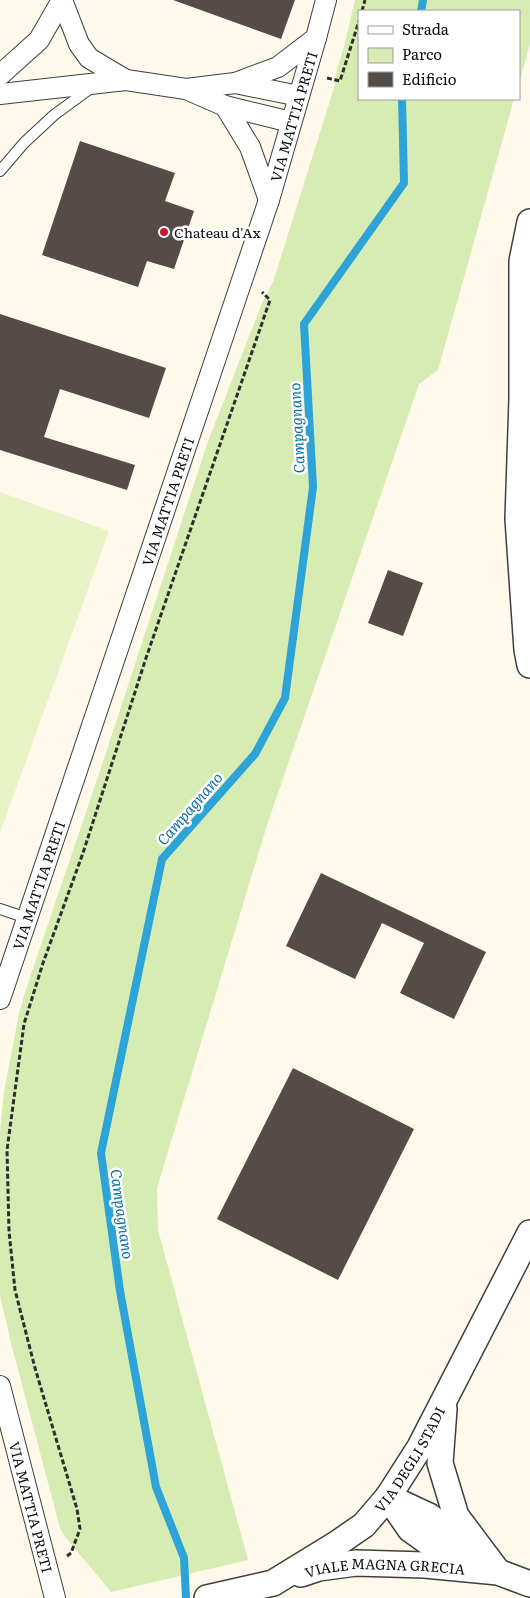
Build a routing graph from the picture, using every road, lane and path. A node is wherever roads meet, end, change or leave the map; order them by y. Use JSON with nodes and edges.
{"nodes":[{"id":1,"x":62,"y":0,"type":"edge"},
{"id":2,"x":326,"y":0,"type":"edge"},
{"id":3,"x":358,"y":24,"type":"edge"},
{"id":4,"x":316,"y":38,"type":"junction"},
{"id":5,"x":0,"y":75,"type":"edge"},
{"id":6,"x":126,"y":80,"type":"junction"},
{"id":7,"x":98,"y":83,"type":"junction"},
{"id":8,"x":235,"y":83,"type":"junction"},
{"id":9,"x":325,"y":87,"type":"dead end"},
{"id":10,"x":186,"y":89,"type":"junction"},
{"id":11,"x":0,"y":94,"type":"edge"},
{"id":12,"x":299,"y":96,"type":"junction"},
{"id":13,"x":225,"y":106,"type":"junction"},
{"id":14,"x":291,"y":122,"type":"junction"},
{"id":15,"x":0,"y":171,"type":"edge"},
{"id":16,"x":269,"y":200,"type":"junction"},
{"id":17,"x":530,"y":222,"type":"edge"},
{"id":18,"x":262,"y":292,"type":"dead end"},
{"id":19,"x":530,"y":368,"type":"edge"},
{"id":20,"x":522,"y":399,"type":"junction"},
{"id":21,"x":530,"y":665,"type":"edge"},
{"id":22,"x":0,"y":909,"type":"edge"},
{"id":23,"x":27,"y":918,"type":"junction"},
{"id":24,"x":0,"y":999,"type":"edge"},
{"id":25,"x":530,"y":1232,"type":"edge"},
{"id":26,"x":0,"y":1386,"type":"edge"},
{"id":27,"x":445,"y":1398,"type":"junction"},
{"id":28,"x":388,"y":1498,"type":"junction"},
{"id":29,"x":48,"y":1570,"type":"junction"},
{"id":30,"x":498,"y":1572,"type":"junction"},
{"id":31,"x":530,"y":1584,"type":"edge"},
{"id":32,"x":273,"y":1590,"type":"edge"},
{"id":33,"x":55,"y":1598,"type":"edge"},
{"id":34,"x":207,"y":1598,"type":"edge"}],
"edges":[{"from":1,"to":5,"type":"street"},
{"from":1,"to":6,"type":"street"},
{"from":2,"to":4,"type":"street","name":"VIA MATTIA PRETI"},
{"from":3,"to":9,"type":"path"},
{"from":4,"to":8,"type":"street"},
{"from":4,"to":12,"type":"street","name":"VIA MATTIA PRETI"},
{"from":6,"to":7,"type":"street"},
{"from":6,"to":10,"type":"street"},
{"from":7,"to":11,"type":"street"},
{"from":7,"to":15,"type":"lane"},
{"from":8,"to":10,"type":"street"},
{"from":8,"to":12,"type":"street"},
{"from":10,"to":13,"type":"street"},
{"from":12,"to":14,"type":"street","name":"VIA MATTIA PRETI"},
{"from":13,"to":14,"type":"street"},
{"from":13,"to":16,"type":"street"},
{"from":14,"to":16,"type":"street","name":"VIA MATTIA PRETI"},
{"from":16,"to":23,"type":"street","name":"VIA MATTIA PRETI"},
{"from":17,"to":20,"type":"street"},
{"from":18,"to":29,"type":"path"},
{"from":19,"to":20,"type":"street"},
{"from":20,"to":21,"type":"street"},
{"from":22,"to":23,"type":"lane"},
{"from":23,"to":24,"type":"street","name":"VIA MATTIA PRETI"},
{"from":25,"to":27,"type":"street","name":"VIA DEGLI STADI"},
{"from":26,"to":29,"type":"street","name":"VIA MATTIA PRETI"},
{"from":27,"to":28,"type":"street","name":"VIA DEGLI STADI"},
{"from":27,"to":30,"type":"street","name":"VIALE MAGNA GRECIA"},
{"from":28,"to":30,"type":"street"},
{"from":28,"to":32,"type":"street","name":"VIA DEGLI STADI"},
{"from":29,"to":33,"type":"street","name":"VIA MATTIA PRETI"},
{"from":30,"to":31,"type":"street","name":"VIALE MAGNA GRECIA"},
{"from":30,"to":32,"type":"street","name":"VIALE MAGNA GRECIA"},
{"from":32,"to":34,"type":"street","name":"VIA DEGLI STADI"}]}
